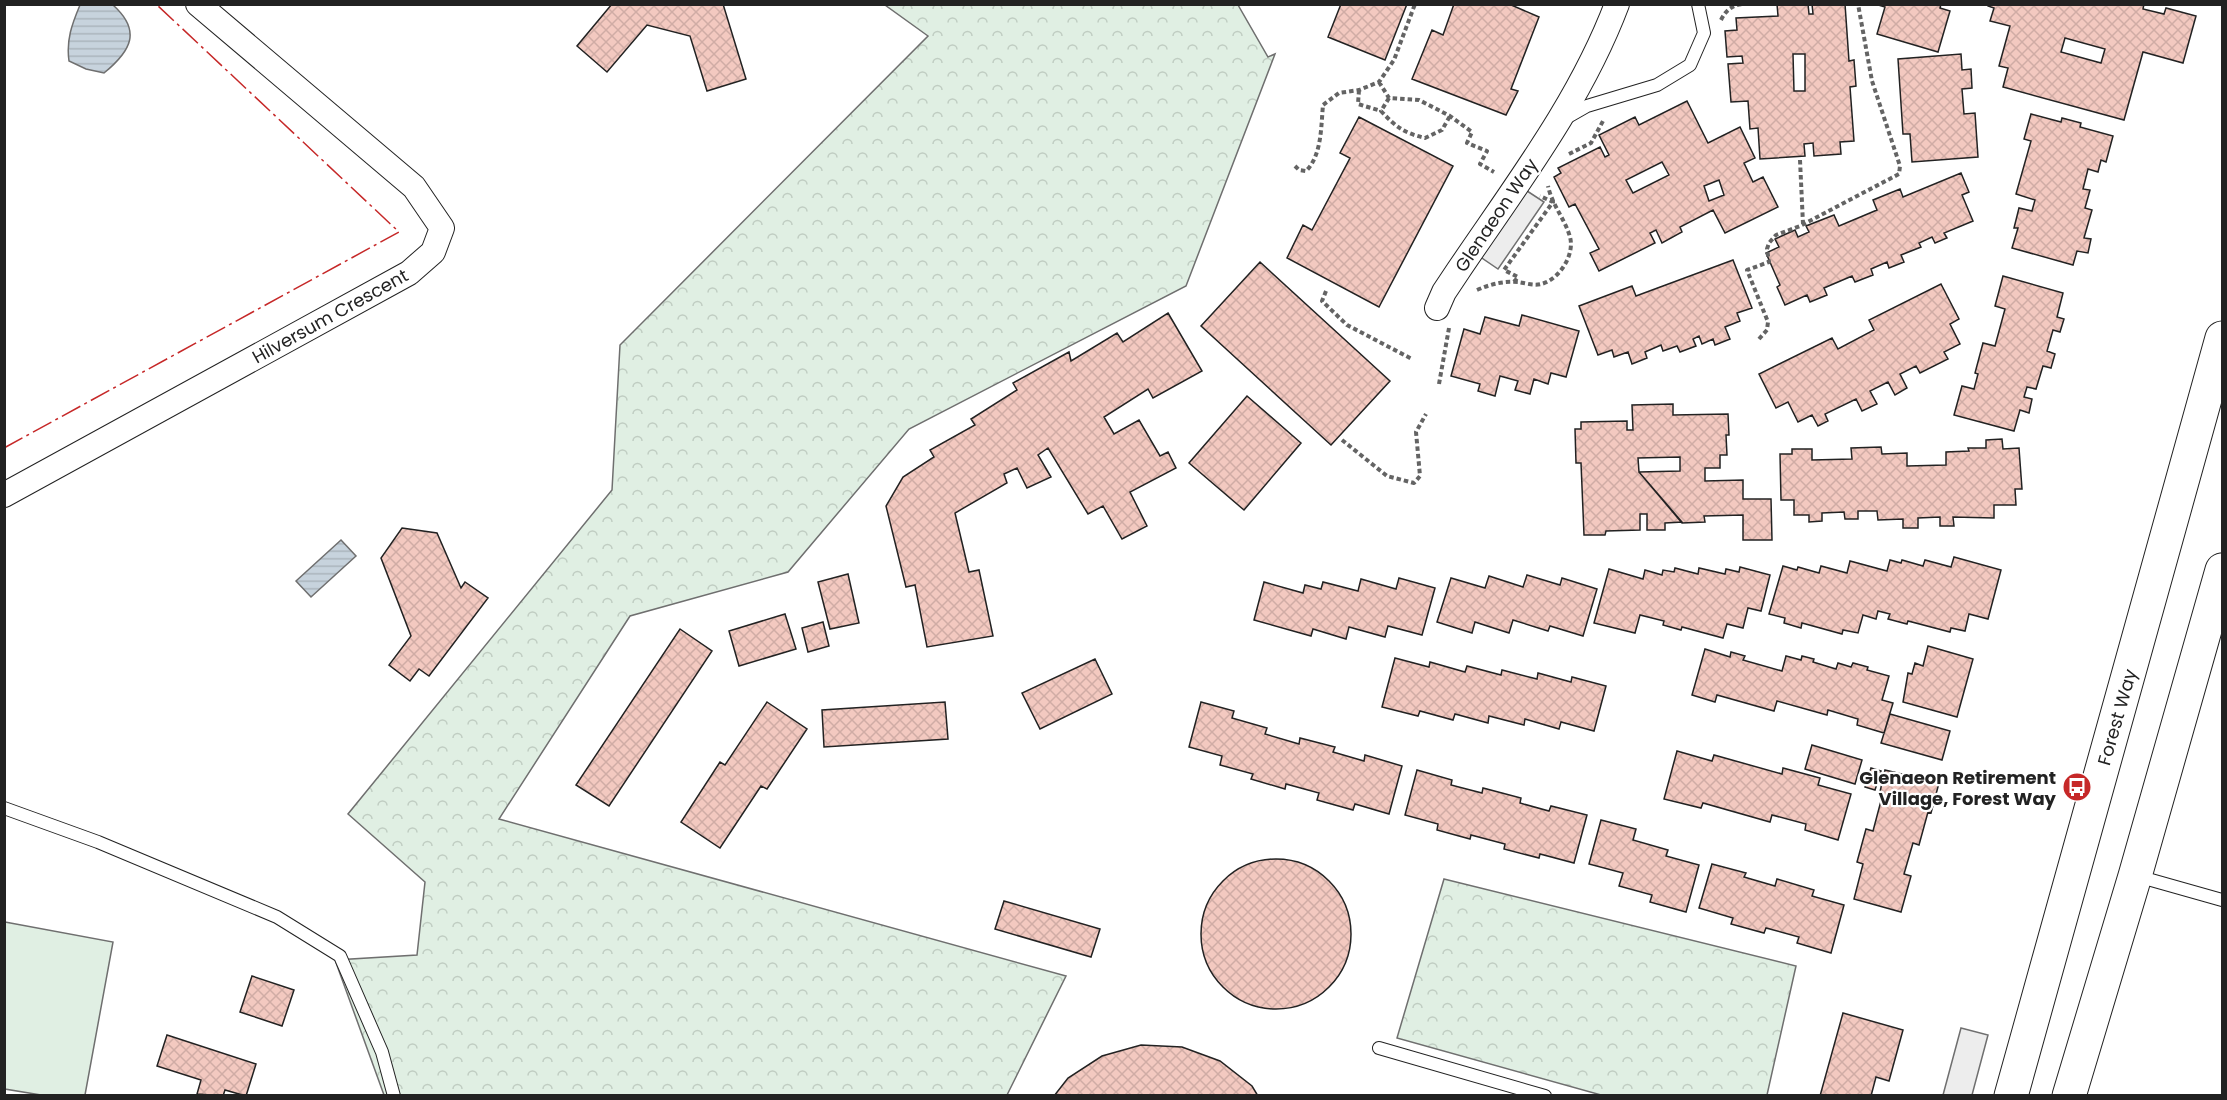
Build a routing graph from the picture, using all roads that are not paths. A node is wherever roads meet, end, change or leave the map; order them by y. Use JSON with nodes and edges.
{"nodes":[{"id":1,"x":198,"y":4,"type":"edge"},
{"id":2,"x":1617,"y":4,"type":"edge"},
{"id":3,"x":1698,"y":4,"type":"edge"},
{"id":4,"x":1558,"y":123,"type":"junction"},
{"id":5,"x":1444,"y":313,"type":"road end"},
{"id":6,"x":2223,"y":338,"type":"edge"},
{"id":7,"x":4,"y":495,"type":"edge"},
{"id":8,"x":2223,"y":570,"type":"edge"},
{"id":9,"x":4,"y":808,"type":"edge"},
{"id":10,"x":2135,"y":876,"type":"junction"},
{"id":11,"x":2223,"y":900,"type":"edge"},
{"id":12,"x":1379,"y":1048,"type":"dead end"},
{"id":13,"x":394,"y":1095,"type":"edge"},
{"id":14,"x":1545,"y":1095,"type":"edge"},
{"id":15,"x":2011,"y":1095,"type":"edge"},
{"id":16,"x":2069,"y":1095,"type":"edge"}],
"edges":[{"from":1,"to":7,"type":"street","name":"Hilversum Crescent"},
{"from":2,"to":4,"type":"street","name":"Glenaeon Way"},
{"from":3,"to":4,"type":"lane","name":"Glenaeon Way"},
{"from":4,"to":5,"type":"street","name":"Glenaeon Way"},
{"from":6,"to":15,"type":"main road","name":"Forest Way"},
{"from":8,"to":10,"type":"main road"},
{"from":9,"to":13,"type":"lane"},
{"from":10,"to":11,"type":"lane"},
{"from":10,"to":16,"type":"main road"},
{"from":12,"to":14,"type":"lane"}]}
